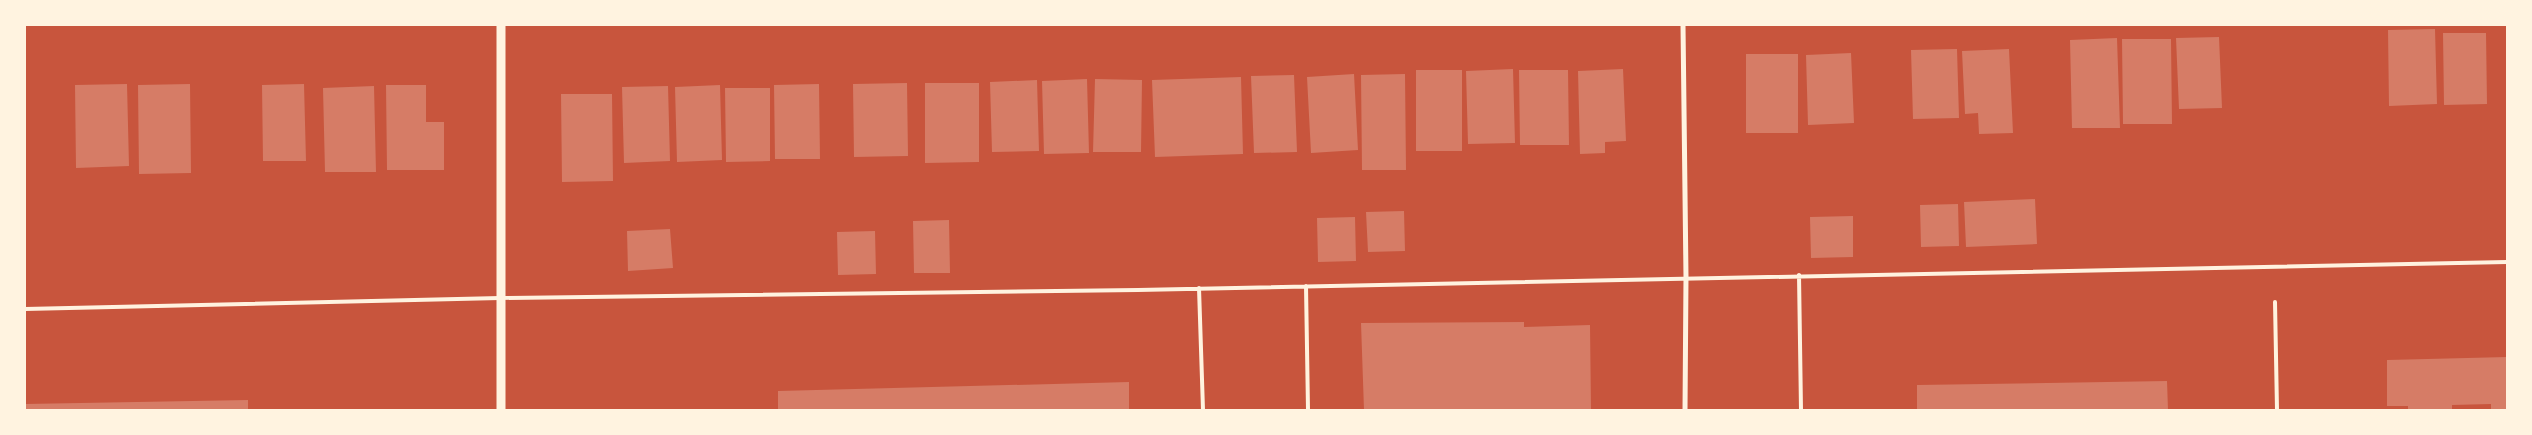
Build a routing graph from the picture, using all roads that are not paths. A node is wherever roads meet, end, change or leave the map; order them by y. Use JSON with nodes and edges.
{"nodes":[{"id":1,"x":502,"y":25,"type":"edge"},
{"id":2,"x":1683,"y":25,"type":"edge"},
{"id":3,"x":2507,"y":262,"type":"edge"},
{"id":4,"x":1799,"y":274,"type":"junction"},
{"id":5,"x":1686,"y":277,"type":"junction"},
{"id":6,"x":1306,"y":286,"type":"junction"},
{"id":7,"x":1199,"y":288,"type":"junction"},
{"id":8,"x":500,"y":298,"type":"junction"},
{"id":9,"x":2275,"y":302,"type":"dead end"},
{"id":10,"x":25,"y":309,"type":"edge"},
{"id":11,"x":501,"y":410,"type":"edge"},
{"id":12,"x":1203,"y":410,"type":"edge"},
{"id":13,"x":1308,"y":410,"type":"edge"},
{"id":14,"x":1685,"y":410,"type":"edge"},
{"id":15,"x":1801,"y":410,"type":"edge"},
{"id":16,"x":2277,"y":410,"type":"edge"}],
"edges":[{"from":1,"to":8,"type":"street"},
{"from":2,"to":5,"type":"street"},
{"from":3,"to":4,"type":"lane"},
{"from":4,"to":5,"type":"lane"},
{"from":4,"to":15,"type":"lane"},
{"from":5,"to":6,"type":"lane"},
{"from":5,"to":14,"type":"street"},
{"from":6,"to":7,"type":"lane"},
{"from":6,"to":13,"type":"lane"},
{"from":7,"to":8,"type":"lane"},
{"from":7,"to":12,"type":"lane"},
{"from":8,"to":10,"type":"lane"},
{"from":8,"to":11,"type":"street"},
{"from":9,"to":16,"type":"lane"}]}
